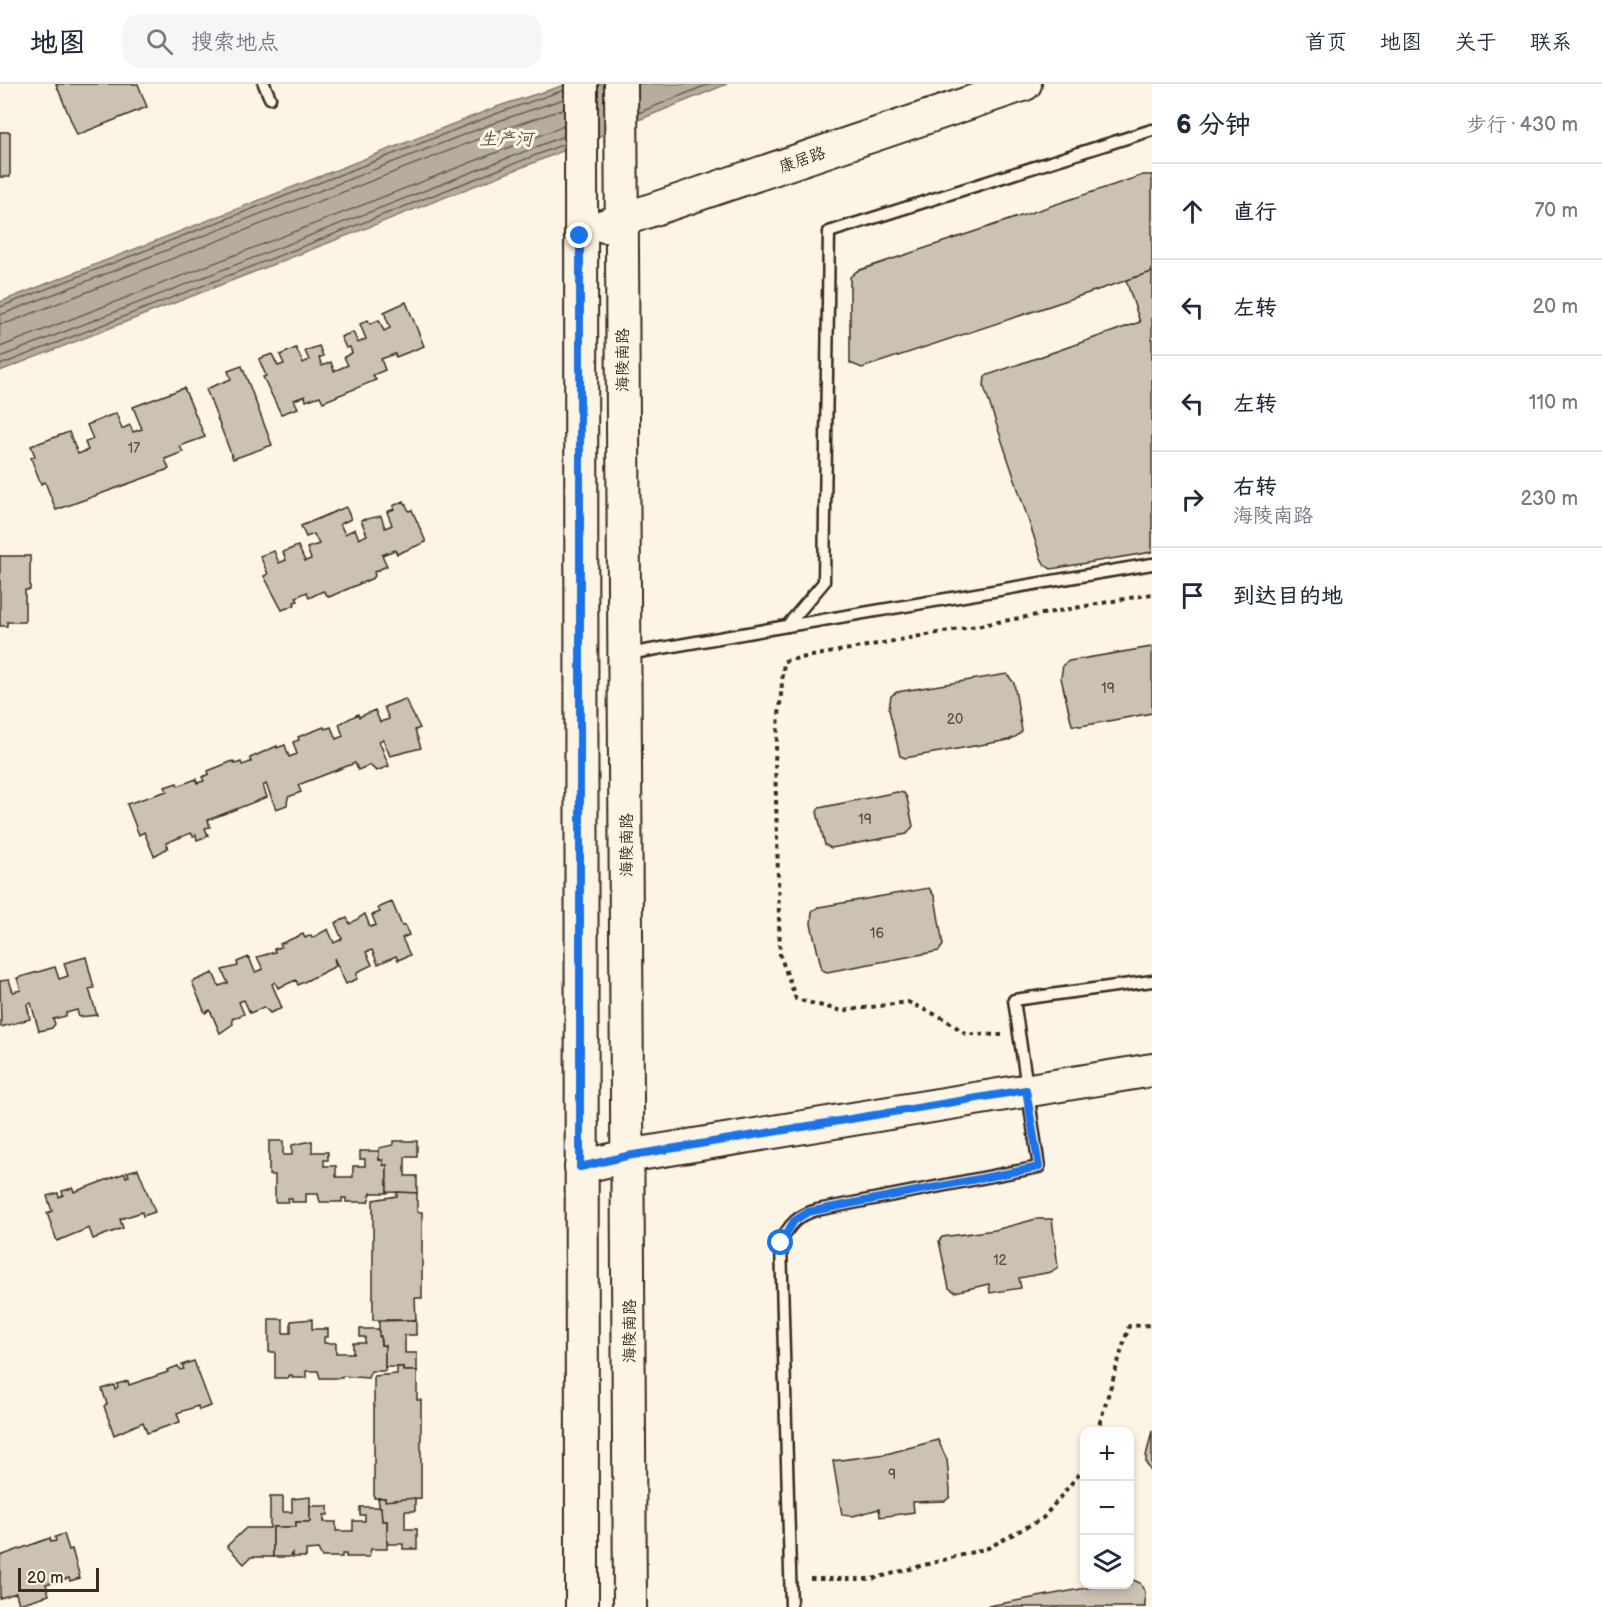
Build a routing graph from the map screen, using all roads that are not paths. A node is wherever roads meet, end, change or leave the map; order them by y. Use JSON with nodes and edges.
{"nodes":[{"id":1,"x":264,"y":84,"type":"edge"},
{"id":2,"x":581,"y":84,"type":"edge"},
{"id":3,"x":621,"y":84,"type":"edge"},
{"id":4,"x":1025,"y":84,"type":"edge"},
{"id":5,"x":270,"y":98,"type":"dead end"},
{"id":6,"x":1152,"y":130,"type":"edge"},
{"id":7,"x":621,"y":220,"type":"junction"},
{"id":8,"x":580,"y":236,"type":"junction"},
{"id":9,"x":1152,"y":564,"type":"edge"},
{"id":10,"x":787,"y":627,"type":"junction"},
{"id":11,"x":624,"y":655,"type":"junction"},
{"id":12,"x":1152,"y":981,"type":"edge"},
{"id":13,"x":1152,"y":1070,"type":"edge"},
{"id":14,"x":1026,"y":1090,"type":"junction"},
{"id":15,"x":627,"y":1156,"type":"junction"},
{"id":16,"x":580,"y":1167,"type":"junction"},
{"id":17,"x":582,"y":1607,"type":"edge"},
{"id":18,"x":630,"y":1607,"type":"edge"},
{"id":19,"x":791,"y":1607,"type":"edge"}],
"edges":[{"from":1,"to":5,"type":"lane"},
{"from":2,"to":8,"type":"main road"},
{"from":3,"to":7,"type":"main road","name":"海陵南路"},
{"from":4,"to":7,"type":"main road","name":"康居路"},
{"from":6,"to":10,"type":"lane"},
{"from":7,"to":8,"type":"main road","name":"康居路"},
{"from":7,"to":11,"type":"main road","name":"海陵南路"},
{"from":8,"to":16,"type":"main road"},
{"from":9,"to":10,"type":"lane"},
{"from":10,"to":11,"type":"lane"},
{"from":11,"to":15,"type":"main road","name":"海陵南路"},
{"from":12,"to":14,"type":"lane"},
{"from":13,"to":14,"type":"main road"},
{"from":14,"to":15,"type":"main road"},
{"from":14,"to":19,"type":"lane"},
{"from":15,"to":16,"type":"main road"},
{"from":15,"to":18,"type":"main road","name":"海陵南路"},
{"from":16,"to":17,"type":"main road"}]}
